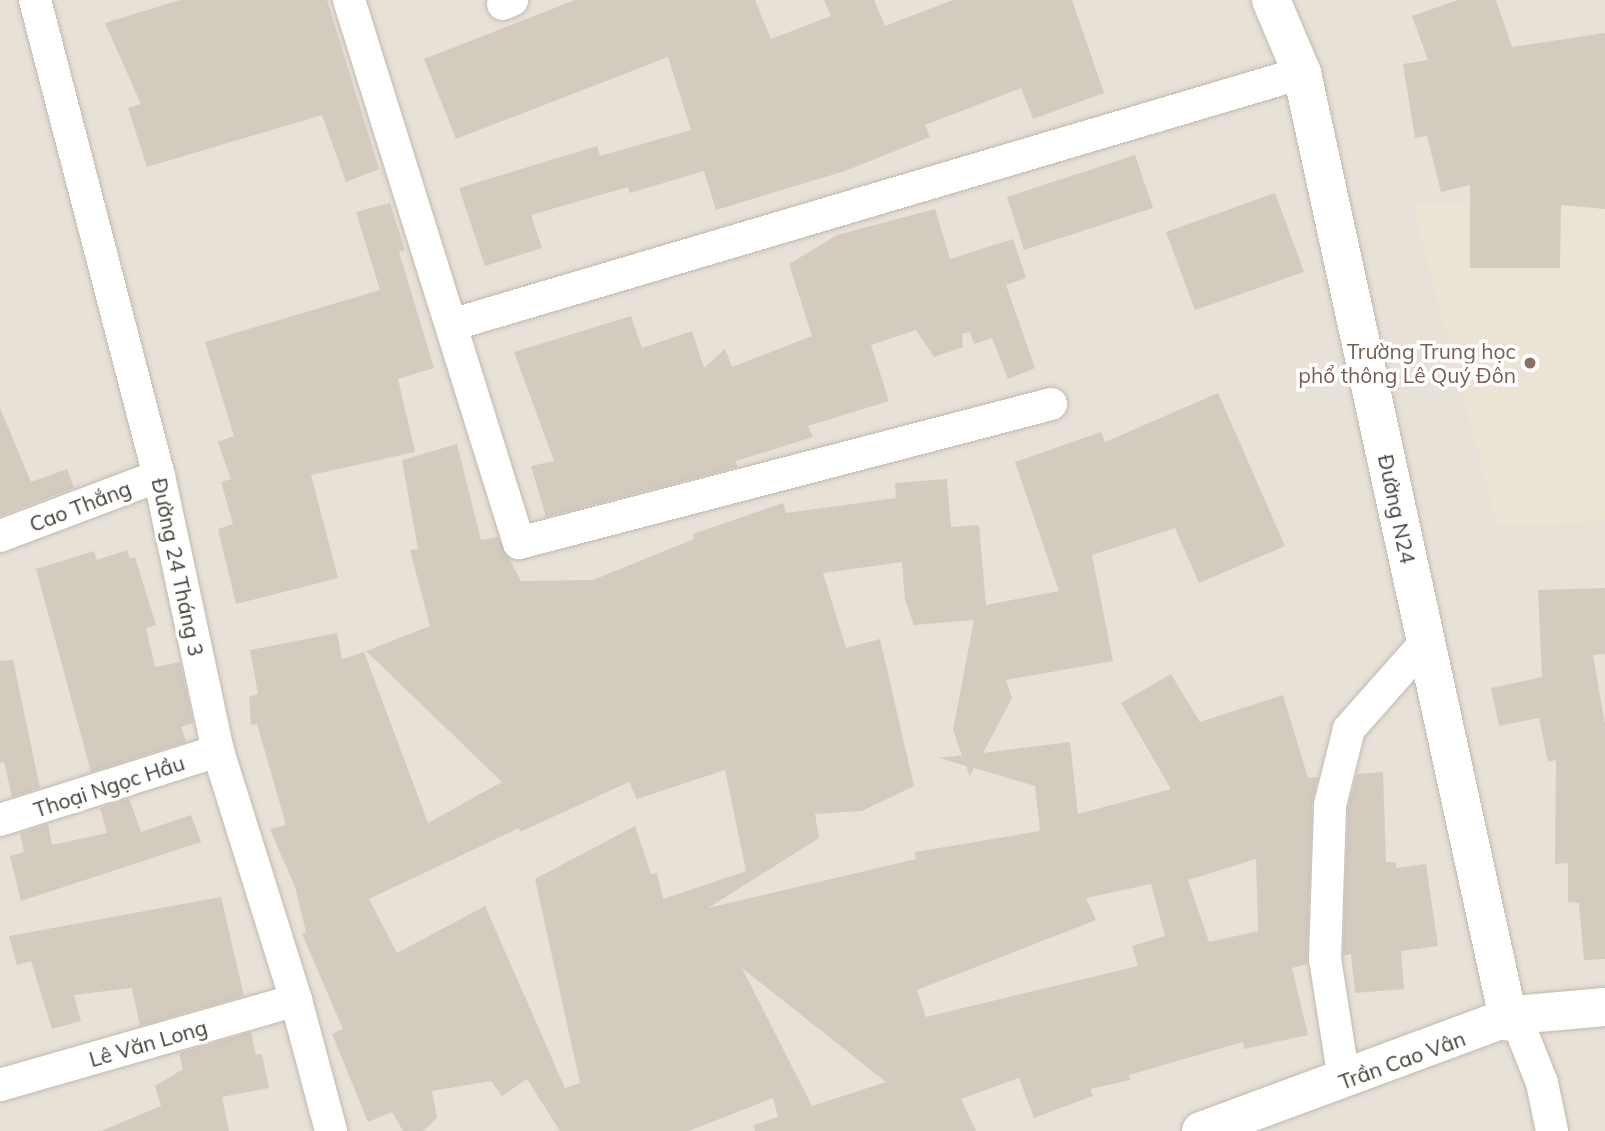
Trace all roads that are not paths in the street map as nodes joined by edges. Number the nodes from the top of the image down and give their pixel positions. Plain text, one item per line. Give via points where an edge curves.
1 (35, 0) edge
2 (349, 0) edge
3 (1271, 0) edge
4 (1302, 73) junction
5 (451, 325) junction
6 (1051, 404) dead end
7 (159, 476) junction
8 (0, 536) edge
9 (1426, 642) junction
10 (218, 751) junction
11 (0, 820) edge
12 (296, 1000) junction
13 (1605, 1007) edge
14 (1512, 1019) junction
15 (1344, 1080) junction
16 (0, 1085) edge
17 (331, 1131) edge
18 (1201, 1131) edge
19 (1552, 1131) edge

1 - 7 street, Đường 24 Tháng 3
2 - 5 street
3 - 4 street, Đường N24
4 - 5 street
4 - 9 street, Đường N24
5 - 6 street via 519,543
7 - 8 street, Cao Thắng
7 - 10 street, Đường 24 Tháng 3
9 - 14 street, Đường N24
9 - 15 street via 1349,729 1330,805 1325,959
10 - 11 street, Thoại Ngọc Hầu
10 - 12 street, Đường 24 Tháng 3
12 - 16 street, Lê Văn Long
12 - 17 street, Đường 24 Tháng 3
13 - 14 street, Trần Cao Vân
14 - 15 street, Trần Cao Vân
14 - 19 street via 1542,1083
15 - 18 street, Trần Cao Vân

